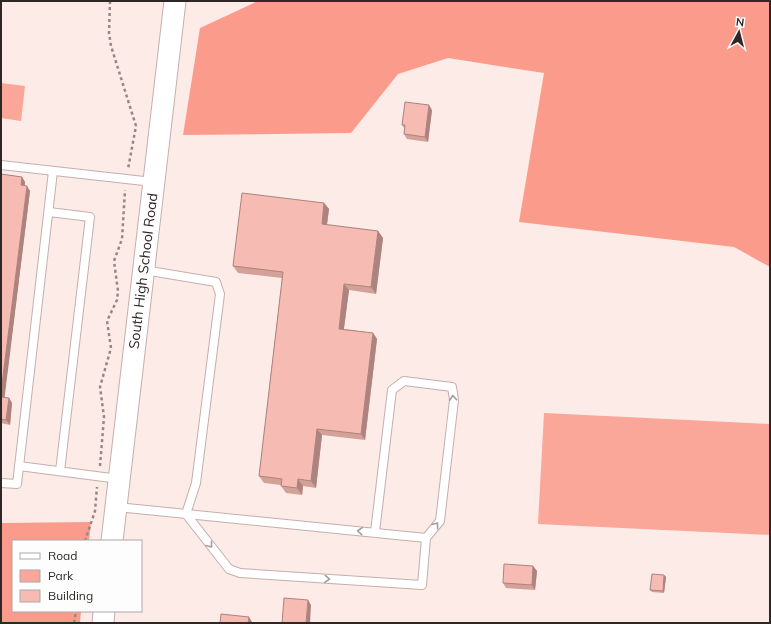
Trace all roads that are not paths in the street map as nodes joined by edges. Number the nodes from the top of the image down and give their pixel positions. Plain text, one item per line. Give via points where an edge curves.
1 (175, 1) edge
2 (1, 165) edge
3 (53, 171) junction
4 (153, 182) junction
5 (49, 212) junction
6 (143, 270) junction
7 (19, 466) junction
8 (60, 471) junction
9 (119, 479) junction
10 (1, 482) edge
11 (116, 507) junction
12 (186, 514) junction
13 (375, 532) junction
14 (426, 538) junction
15 (112, 540) edge
16 (104, 612) edge
17 (103, 623) edge

1 - 4 main road, South High School Road
2 - 3 lane
3 - 4 lane
3 - 5 lane
4 - 6 main road, South High School Road
5 - 7 lane
5 - 8 lane via 90,217
6 - 9 main road, South High School Road
6 - 12 lane via 216,282 220,294 196,483
7 - 8 lane
7 - 10 lane via 17,484
8 - 9 lane
9 - 11 main road, South High School Road
11 - 12 lane
11 - 15 main road, South High School Road
13 -> 12 lane
12 -> 14 lane via 229,569 240,573 422,585
13 - 14 lane
14 -> 13 lane via 440,521 454,400 452,387 404,380 392,390
16 - 17 main road

